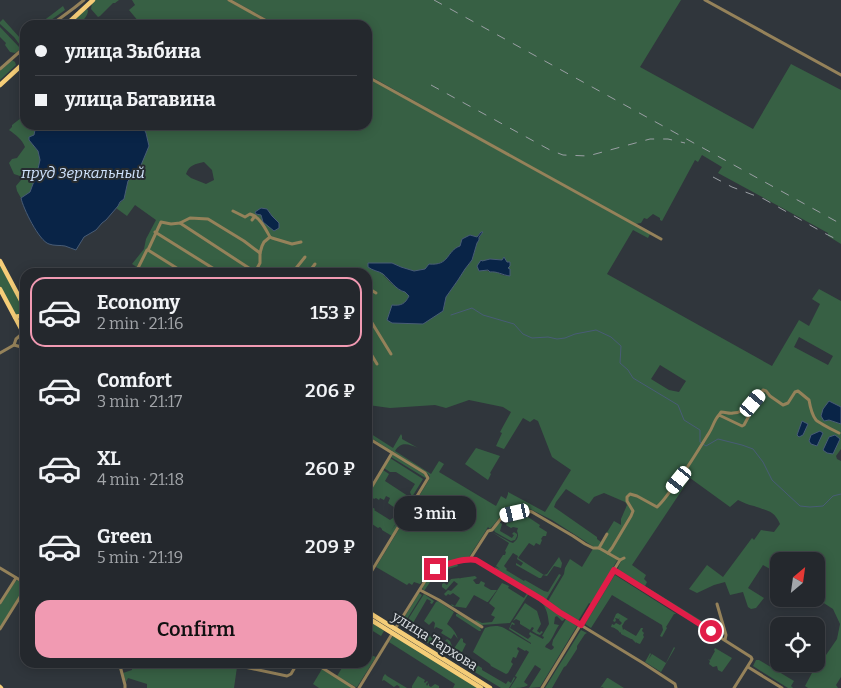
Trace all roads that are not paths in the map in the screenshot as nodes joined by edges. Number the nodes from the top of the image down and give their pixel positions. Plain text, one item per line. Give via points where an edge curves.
1 (84, 0) edge
2 (92, 0) edge
3 (229, 0) edge
4 (705, 0) edge
5 (58, 20) edge
6 (70, 20) edge
7 (265, 20) edge
8 (20, 51) edge
9 (20, 65) edge
10 (0, 69) edge
11 (841, 75) edge
12 (372, 79) edge
13 (0, 83) edge
14 (233, 211) dead end
15 (255, 216) junction
16 (252, 220) dead end
17 (180, 223) junction
18 (155, 232) junction
19 (270, 237) junction
20 (661, 239) dead end
21 (301, 242) dead end
22 (148, 250) junction
23 (260, 253) junction
24 (305, 257) dead end
25 (0, 261) edge
26 (315, 264) dead end
27 (138, 268) edge
28 (177, 268) edge
29 (213, 268) edge
30 (249, 268) edge
31 (257, 268) edge
32 (297, 268) edge
33 (312, 268) edge
34 (0, 289) edge
35 (372, 290) edge
36 (376, 292) dead end
37 (20, 299) edge
38 (20, 316) edge
39 (15, 317) junction
40 (372, 323) edge
41 (20, 326) edge
42 (20, 336) edge
43 (14, 345) junction
44 (20, 347) edge
45 (0, 353) edge
46 (391, 354) dead end
47 (372, 356) edge
48 (377, 364) dead end
49 (760, 395) junction
50 (718, 415) junction
51 (839, 433) dead end
52 (372, 440) edge
53 (392, 453) junction
54 (372, 486) edge
55 (607, 534) dead end
56 (599, 548) junction
57 (608, 553) junction
58 (624, 558) dead end
59 (470, 559) junction
60 (620, 560) junction
61 (0, 568) edge
62 (372, 570) edge
63 (614, 570) junction
64 (16, 578) junction
65 (20, 580) edge
66 (420, 590) junction
67 (20, 597) edge
68 (0, 603) edge
69 (717, 604) dead end
70 (372, 615) edge
71 (372, 620) edge
72 (581, 625) junction
73 (482, 627) dead end
74 (0, 629) edge
75 (393, 632) junction
76 (402, 636) junction
77 (725, 640) junction
78 (372, 667) edge
79 (748, 667) junction
80 (121, 668) edge
81 (249, 668) edge
82 (294, 668) edge
83 (322, 668) edge
84 (371, 668) edge
85 (125, 688) edge
86 (354, 688) edge
87 (359, 688) edge
88 (481, 688) edge
89 (490, 688) edge
90 (542, 688) edge
91 (676, 688) edge
92 (734, 688) edge
93 (782, 688) edge

1 - 5 street
2 - 6 main road
3 - 7 street
4 - 11 street
8 - 10 street
9 - 13 main road
12 - 20 street
14 - 15 street via 245,218 250,214
15 - 16 street
15 - 19 street
17 - 18 street via 161,222
17 - 23 street via 190,218 211,220
17 - 30 street
18 - 22 street
18 - 29 street
19 - 21 street via 292,244
19 - 23 street
22 - 27 street
22 - 28 street
23 - 31 street
24 - 32 street
25 - 37 main road
26 - 33 street
34 - 39 main road
35 - 36 street
38 - 39 main road
39 - 41 main road
40 - 46 street
42 - 43 street
43 - 44 street
43 - 45 street
47 - 48 street
49 - 50 street via 742,411
49 - 50 street via 742,426
49 - 51 street via 766,390 783,404 788,403 798,391 809,400 816,420
50 - 57 street via 697,454 657,507 637,496 630,494 627,497 633,511
52 - 53 street
53 - 54 street
53 - 62 street via 427,475 428,479
55 - 56 street
56 - 57 street
56 - 59 street via 585,544 529,510 503,516 488,531
57 - 60 street
58 - 60 street
59 - 66 street via 435,569
59 - 72 street via 480,562
60 - 63 street
61 - 64 street
63 - 72 street
63 - 77 street
64 - 65 street
64 - 68 street
66 - 73 street
66 - 75 street
67 - 74 street
69 - 77 street
70 - 75 main road, улица Тархова
71 - 75 main road, улица Тархова
72 - 90 street
72 - 91 street via 671,681
75 - 76 main road, улица Тархова
75 - 78 street
76 - 88 main road, улица Тархова
76 - 89 main road, улица Тархова
77 - 79 street via 749,655 752,659
79 - 92 street
79 - 93 street
80 - 85 street
81 - 82 street via 287,676
83 - 86 street
84 - 87 street

